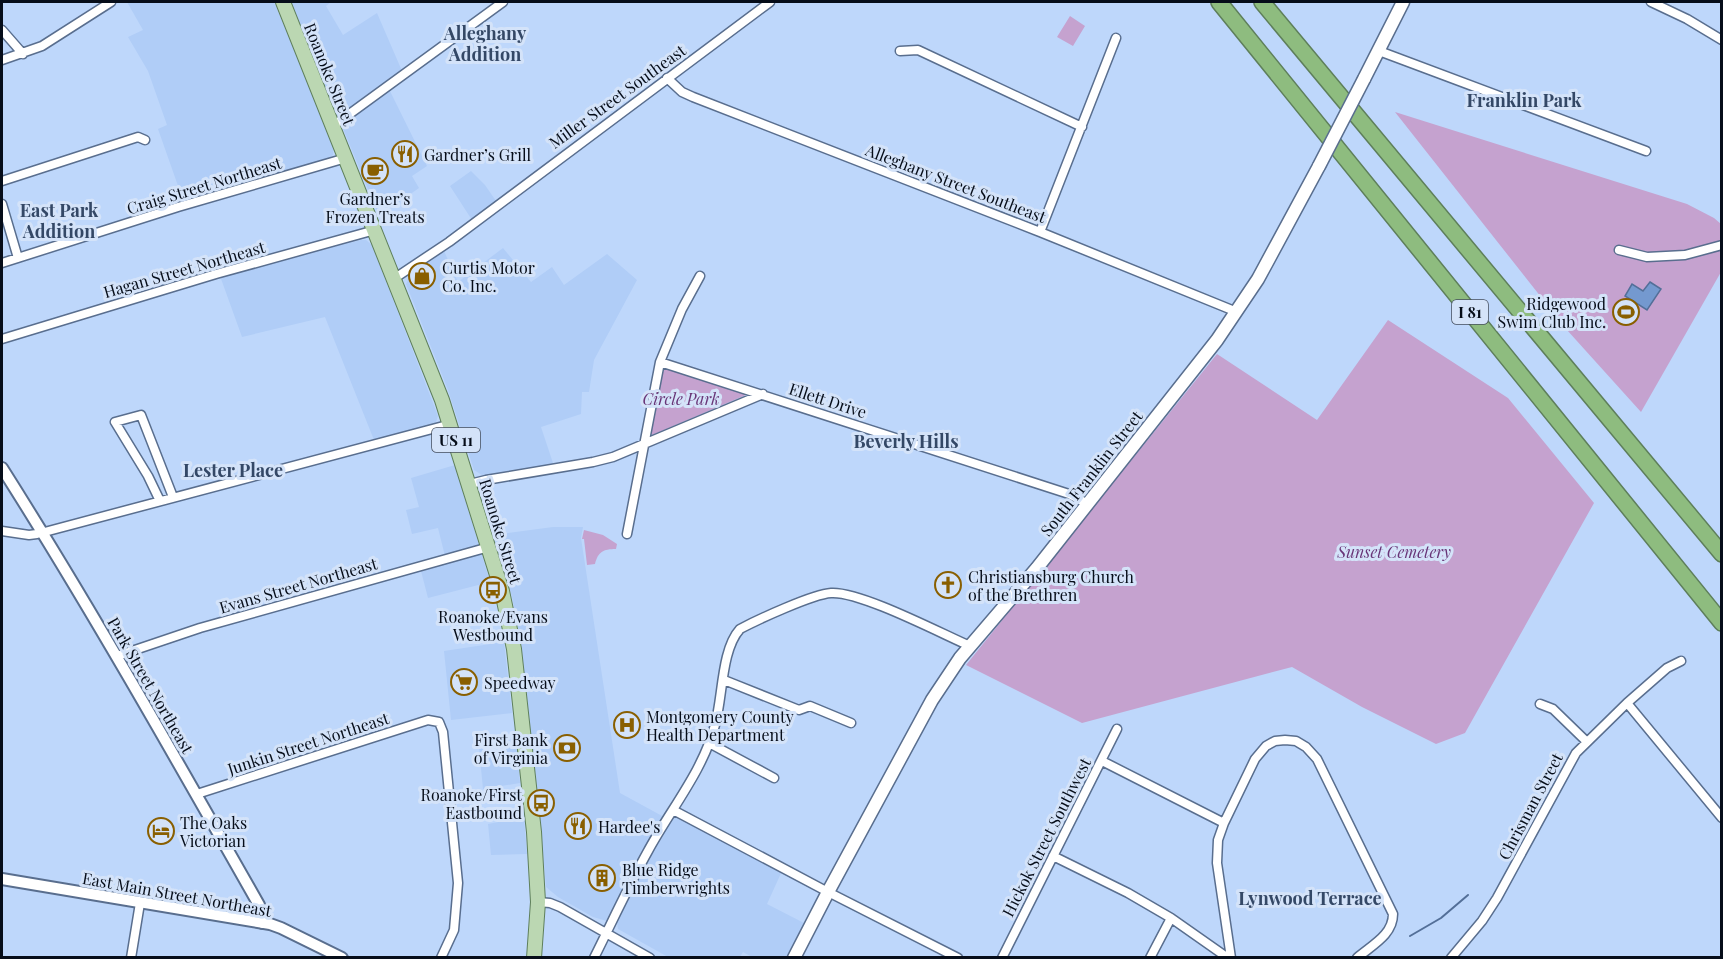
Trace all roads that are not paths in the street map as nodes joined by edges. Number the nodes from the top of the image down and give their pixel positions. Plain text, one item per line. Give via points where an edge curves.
1 (111, 2) edge
2 (283, 2) edge
3 (503, 2) edge
4 (1219, 2) edge
5 (1262, 2) edge
6 (1403, 2) edge
7 (1651, 2) edge
8 (765, 3) edge
9 (2, 30) edge
10 (1116, 38) dead end
11 (1722, 40) edge
12 (900, 51) dead end
13 (1379, 51) junction
14 (23, 54) junction
15 (2, 60) edge
16 (667, 78) junction
17 (333, 126) junction
18 (1082, 127) junction
19 (145, 140) dead end
20 (1646, 151) dead end
21 (346, 158) junction
22 (2, 181) edge
23 (2, 204) edge
24 (375, 230) junction
25 (1040, 232) junction
26 (1722, 244) edge
27 (1618, 250) dead end
28 (18, 258) junction
29 (2, 263) edge
30 (700, 276) dead end
31 (395, 278) junction
32 (1237, 312) junction
33 (2, 339) edge
34 (660, 362) junction
35 (764, 394) junction
36 (451, 424) junction
37 (643, 444) junction
38 (2, 468) edge
39 (470, 484) junction
40 (173, 497) junction
41 (160, 501) junction
42 (1088, 504) junction
43 (2, 531) edge
44 (42, 532) junction
45 (627, 534) dead end
46 (489, 547) junction
47 (1722, 554) edge
48 (1722, 623) edge
49 (970, 646) junction
50 (117, 656) junction
51 (1681, 661) dead end
52 (724, 680) junction
53 (1627, 703) junction
54 (1540, 704) dead end
55 (851, 723) dead end
56 (1117, 729) dead end
57 (1586, 741) junction
58 (709, 743) junction
59 (1101, 762) junction
60 (774, 778) dead end
61 (197, 794) junction
62 (672, 810) junction
63 (1722, 818) edge
64 (1224, 823) junction
65 (1053, 856) junction
66 (2, 879) edge
67 (828, 892) junction
68 (140, 903) junction
69 (537, 903) junction
70 (1171, 918) junction
71 (262, 922) junction
72 (607, 934) junction
73 (327, 954) edge
74 (131, 957) edge
75 (342, 957) edge
76 (441, 957) edge
77 (534, 957) edge
78 (594, 957) edge
79 (650, 957) edge
80 (794, 957) edge
81 (958, 957) edge
82 (1002, 957) edge
83 (1150, 957) edge
84 (1229, 957) edge
85 (1357, 957) edge
86 (1451, 957) edge

1 - 14 street
2 - 17 main road, Roanoke Street / US 11
3 - 17 street
4 - 48 highway, I 81
5 - 47 highway, I 81
6 - 13 main road, South Franklin Street
7 - 11 street
8 - 16 street, Miller Street Southeast
9 - 14 street
10 - 18 street
12 - 18 street via 918,50
13 - 20 street
13 - 32 main road, South Franklin Street, bridge
14 - 15 street
16 - 25 street, Alleghany Street Southeast via 693,97
16 - 31 street, Miller Street Southeast
17 - 21 main road, Roanoke Street / US 11
18 - 25 street
19 - 22 street via 138,137
21 - 24 main road, Roanoke Street / US 11
21 - 28 street, Craig Street Northeast
23 - 28 street
24 - 31 main road, Roanoke Street / US 11
24 - 33 street, Hagan Street Northeast
25 - 32 street, Alleghany Street Southeast
26 - 27 street via 1685,255 1647,257
28 - 29 street, Craig Street Northeast
30 - 34 street
31 - 36 main road, Roanoke Street / US 11
32 - 42 main road, South Franklin Street
34 - 35 street, Ellett Drive
34 - 37 street
35 - 37 street
35 - 42 street, Ellett Drive via 1069,494
36 - 39 main road, Roanoke Street / US 11
36 - 40 street
37 - 39 street via 593,462
37 - 45 street
38 - 44 street, Park Street Northeast
39 - 46 main road, Roanoke Street / US 11
40 - 41 street
40 - 41 street via 141,415 115,423
41 - 44 street
42 - 49 main road, South Franklin Street
43 - 44 street via 29,535
44 - 50 street, Park Street Northeast
46 - 50 street, Evans Street Northeast via 200,628
46 - 69 main road, Roanoke Street / US 11 via 514,649 534,832
49 - 52 street via 856,597 826,593 740,629 732,638
49 - 67 main road, South Franklin Street via 932,700
50 - 61 street, Park Street Northeast
51 - 53 street, Chrisman Street via 1667,668
52 - 55 street via 799,710 810,706
52 - 58 street
53 - 57 street, Chrisman Street
53 - 63 street
54 - 57 street via 1553,709
56 - 59 street, Hickok Street Southwest
57 - 86 street, Chrisman Street via 1497,898
58 - 60 street
58 - 62 street
59 - 64 street
59 - 65 street, Hickok Street Southwest
61 - 71 street, Park Street Northeast via 259,905
61 - 76 street, Junkin Street Northeast via 428,720 439,722 458,883 454,930
62 - 67 street
62 - 72 street
64 - 84 street via 1217,862
64 - 85 street via 1261,751 1275,741 1285,740 1306,747 1317,759 1393,914 1390,931
65 - 70 street
65 - 82 street, Hickok Street Southwest
66 - 68 street, East Main Street Northeast
67 - 80 main road, South Franklin Street
67 - 81 street
68 - 71 street, East Main Street Northeast
68 - 74 street
69 - 72 street via 550,903
69 - 77 main road, Roanoke Street / US 11
70 - 83 street
70 - 84 street
71 - 73 street, East Main Street Northeast via 281,927
72 - 78 street
72 - 79 street
73 - 75 street, East Main Street Northeast

